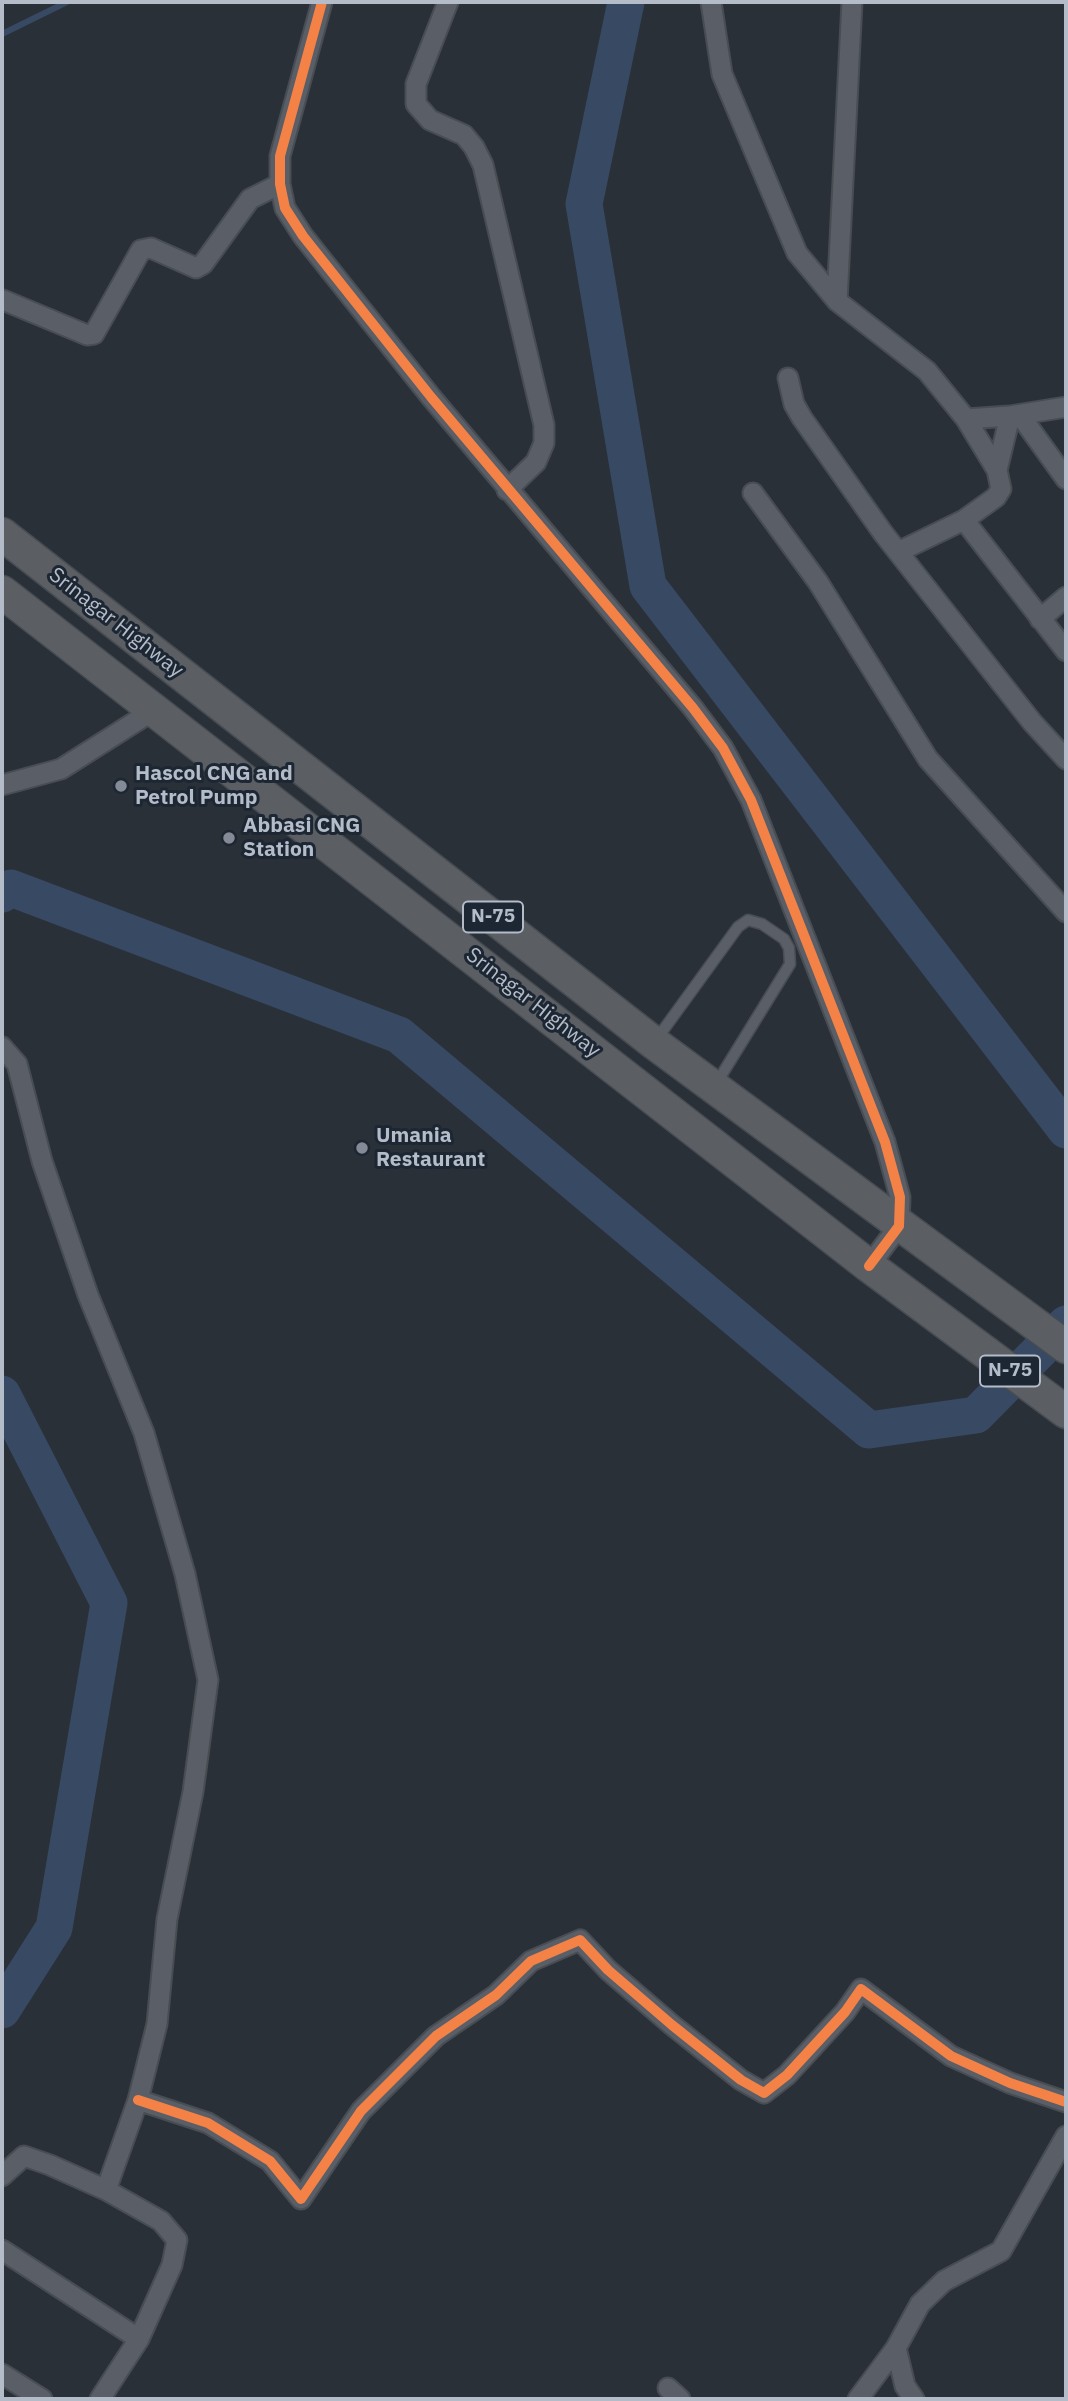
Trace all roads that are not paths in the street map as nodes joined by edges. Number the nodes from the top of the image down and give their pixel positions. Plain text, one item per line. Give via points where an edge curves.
1 (322, 2) edge
2 (448, 2) edge
3 (710, 2) edge
4 (852, 2) edge
5 (280, 184) junction
6 (3, 300) edge
7 (837, 301) junction
8 (788, 378) dead end
9 (1066, 407) edge
10 (1015, 416) junction
11 (966, 419) junction
12 (997, 470) junction
13 (1066, 479) edge
14 (508, 490) junction
15 (753, 493) dead end
16 (964, 520) junction
17 (2, 534) edge
18 (898, 552) junction
19 (2, 592) edge
20 (1066, 597) edge
21 (1040, 619) junction
22 (1066, 651) edge
23 (154, 710) junction
24 (1066, 759) edge
25 (2, 785) edge
26 (1066, 912) edge
27 (654, 1043) junction
28 (2, 1048) edge
29 (714, 1088) junction
30 (899, 1226) junction
31 (869, 1266) junction
32 (1066, 1348) edge
33 (1066, 1412) edge
34 (138, 2100) junction
35 (1066, 2102) edge
36 (1066, 2136) edge
37 (2, 2176) edge
38 (106, 2190) junction
39 (2, 2250) edge
40 (139, 2339) junction
41 (896, 2348) junction
42 (2, 2374) edge
43 (42, 2399) edge
44 (100, 2399) edge
45 (858, 2399) edge
46 (914, 2399) edge

1 - 5 street via 280,156
2 - 14 street via 416,84 416,104 430,120 464,135 483,165 544,425 537,462
3 - 7 street via 722,74 797,253
4 - 7 street
5 - 6 street via 250,199 196,268 151,248 141,250 94,334
5 - 14 street via 285,208 303,236
7 - 11 street via 927,371
8 - 18 street via 802,418
9 - 10 street
10 - 11 street
10 - 12 street
10 - 13 street
11 - 12 street
12 - 16 street via 1001,489 996,497
14 - 30 street via 693,708 723,748 751,800 885,1142 900,1198
15 - 26 street via 818,582 928,759
16 - 18 street
16 - 21 street
17 - 27 highway, Srinagar Highway / N-75
18 - 24 street
19 - 23 highway, Srinagar Highway / N-75
20 - 21 street
21 - 22 street
23 - 25 street via 61,769
23 - 31 highway, Srinagar Highway / N-75
27 - 29 highway, Srinagar Highway / N-75
27 - 29 lane via 738,928 748,920 783,939 790,964
28 - 34 street via 17,1064 42,1161 88,1296 144,1433 185,1574 208,1680 193,1792 167,1919 157,2024
29 - 30 highway, Srinagar Highway / N-75
30 - 31 street
30 - 32 highway, Srinagar Highway / N-75
31 - 33 highway, Srinagar Highway / N-75
34 - 35 street via 208,2123 260,2154 301,2199 361,2111 436,2036 496,1995 531,1961 580,1940 672,2025 764,2093 804,2057 861,1989 951,2056
34 - 38 street
36 - 41 street via 1001,2251 944,2281 919,2304
37 - 38 street via 24,2156
38 - 40 street via 161,2221 177,2240 172,2265
39 - 40 street
40 - 44 street
41 - 45 street
41 - 46 street via 905,2386
42 - 43 street

